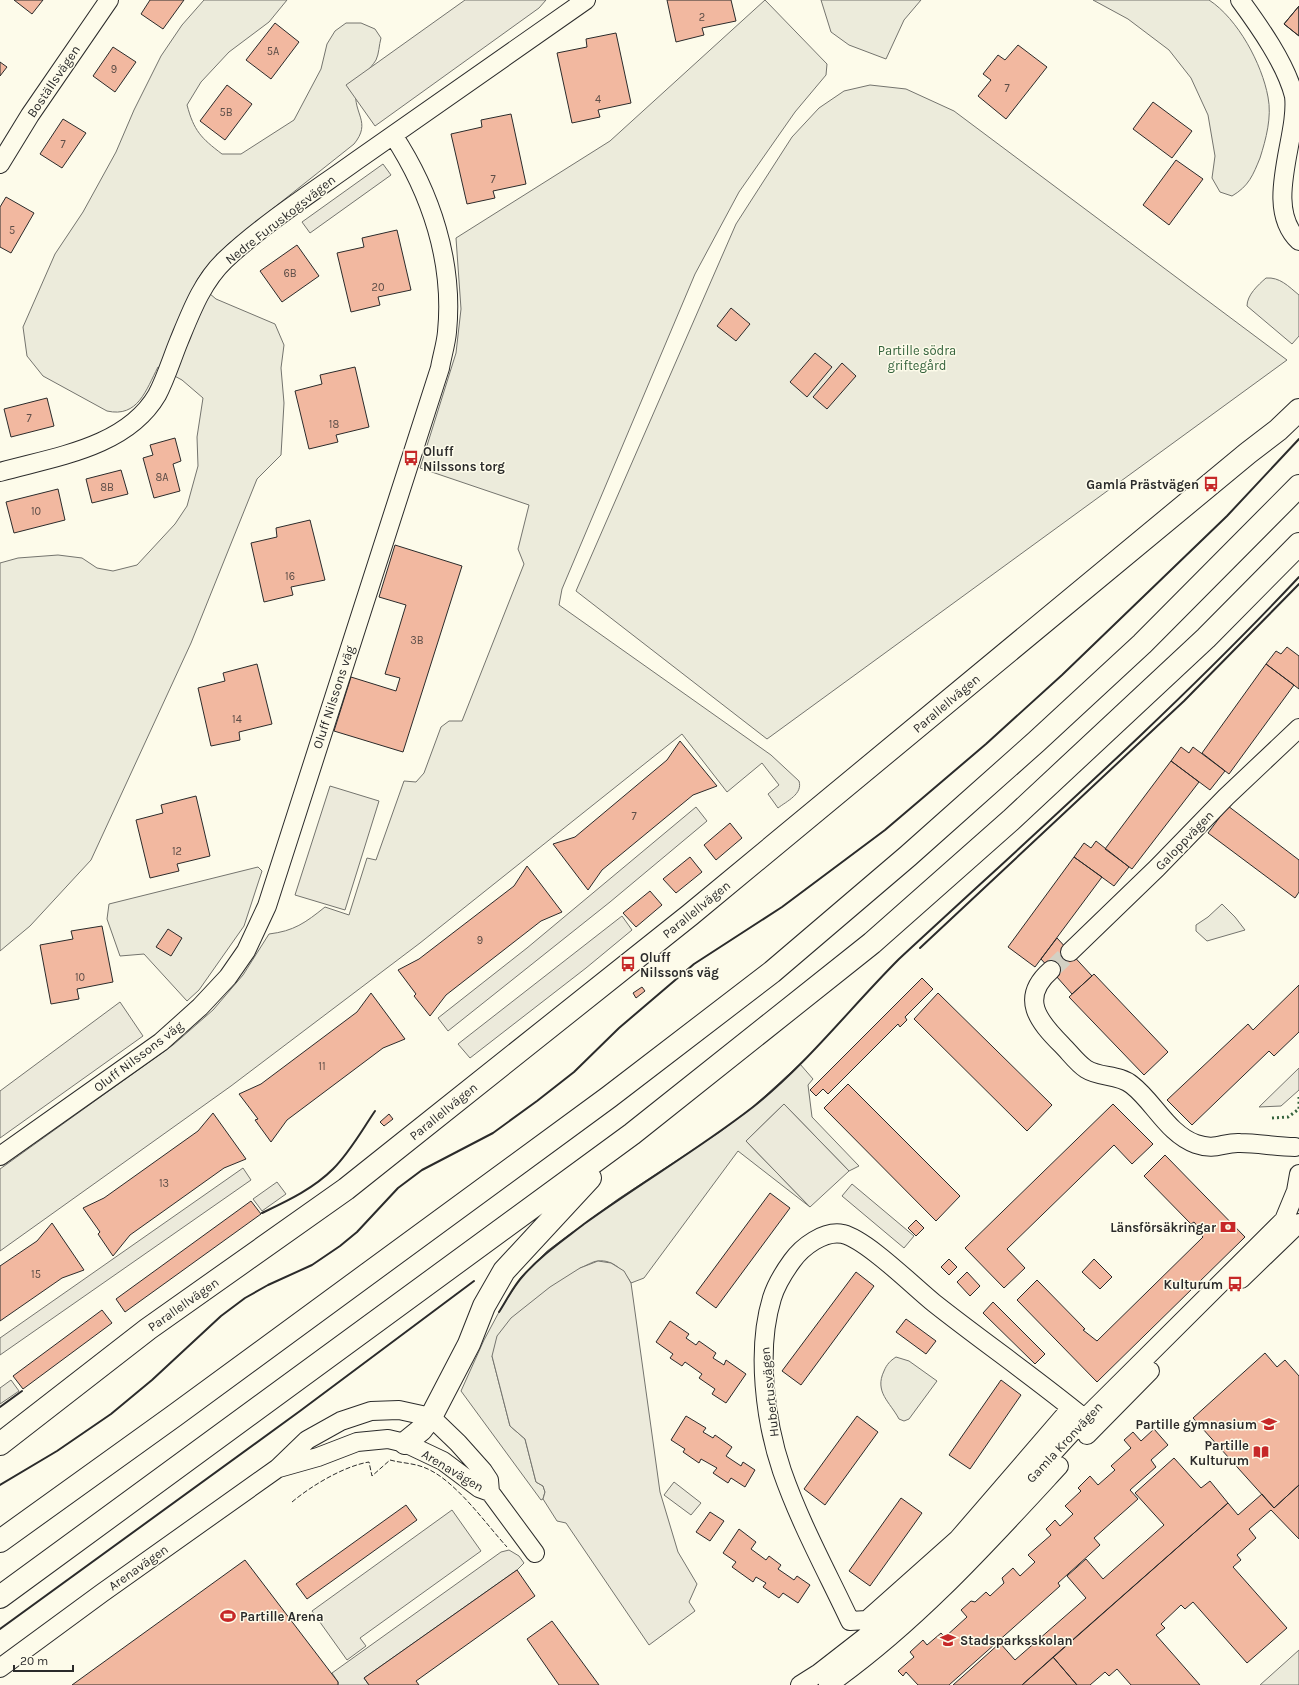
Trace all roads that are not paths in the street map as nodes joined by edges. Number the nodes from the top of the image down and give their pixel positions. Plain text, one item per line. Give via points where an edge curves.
1 (109, 0) edge
2 (586, 0) edge
3 (1240, 0) edge
4 (393, 135) junction
5 (0, 164) edge
6 (1299, 240) edge
7 (1299, 410) edge
8 (0, 472) edge
9 (1299, 486) edge
10 (1299, 544) edge
11 (1299, 728) edge
12 (1070, 952) tunnel mouth
13 (1051, 970) tunnel mouth
14 (632, 1134) junction
15 (1297, 1141) edge
16 (0, 1156) edge
17 (1299, 1174) edge
18 (1299, 1223) edge
19 (1071, 1408) junction
20 (431, 1418) junction
21 (1090, 1423) junction
22 (405, 1443) junction
23 (0, 1444) edge
24 (278, 1468) junction
25 (490, 1492) junction
26 (0, 1541) edge
27 (535, 1553) dead end
28 (0, 1597) edge
29 (0, 1668) edge
30 (800, 1685) edge
31 (828, 1685) edge

1 - 5 street, Boställsvägen via 30,115
2 - 4 street, Nedre Furuskogsvägen
3 - 6 street via 1285,72 1294,96 1292,137 1283,206 1288,226
4 - 8 street, Nedre Furuskogsvägen via 304,199 225,261 212,275 197,298 157,395 132,422 90,447
4 - 16 street, Oluff Nilssons väg via 420,180 439,236 448,305 447,333 440,368 267,906 246,951 228,977 200,1007 167,1037
7 - 23 main road, Parallellvägen via 690,915 346,1189 148,1329
9 - 26 main road via 1142,644 1036,742 772,972 609,1097
10 - 14 main road via 1206,638 1011,820 872,943
11 - 12 street, Galoppvägen
13 - 15 street via 1041,979 1033,1002 1036,1012 1054,1037 1086,1069 1124,1080 1132,1085 1188,1141 1211,1148 1239,1142 1276,1147
14 - 20 main road via 504,1271 484,1306 469,1344
14 - 28 main road
15 - 17 street via 1294,1160
17 - 21 street, Gamla Kronvägen via 1296,1191 1284,1220
18 - 21 street, Gamla Kronvägen
19 - 19 street, Hubertusvägen via 934,1303 862,1243 843,1234 830,1234 805,1247 784,1273 772,1298 764,1339 765,1378 774,1442 782,1471 799,1513 850,1621 867,1620 958,1539
19 - 21 street, Hubertusvägen
20 - 22 main road
20 - 24 street, Arenavägen via 400,1410 371,1411 348,1419 307,1440
20 - 25 street, Arenavägen via 483,1471 489,1480
21 - 30 street, Gamla Kronvägen via 924,1588 857,1644
21 - 31 street, Gamla Kronvägen via 963,1569 872,1651
22 - 24 street, Arenavägen via 388,1439 357,1442 318,1457
22 - 25 street, Arenavägen via 442,1461 479,1488
24 - 29 street, Arenavägen
25 - 27 street, Arenavägen

